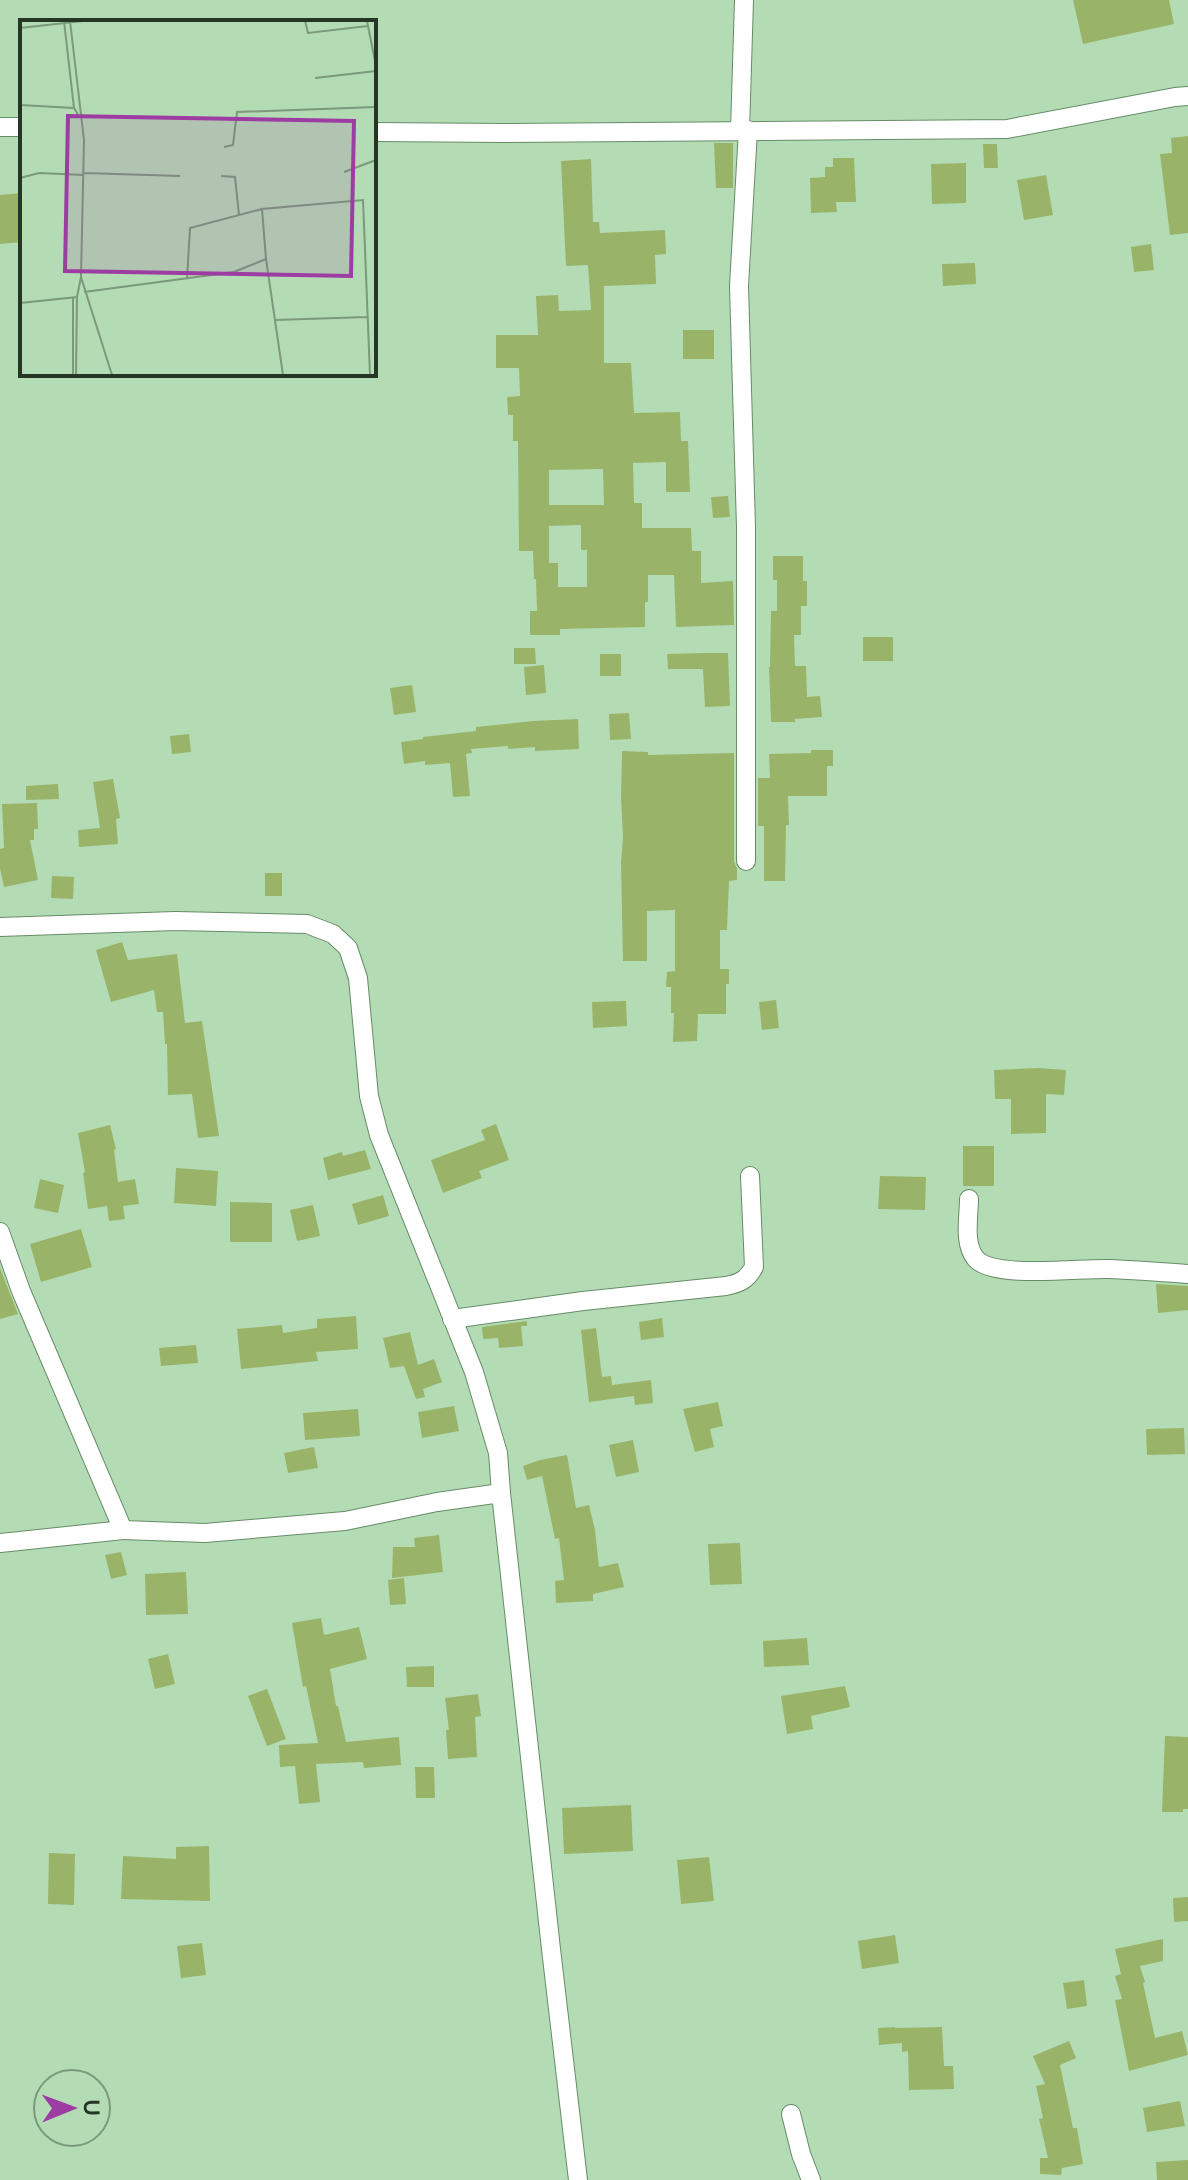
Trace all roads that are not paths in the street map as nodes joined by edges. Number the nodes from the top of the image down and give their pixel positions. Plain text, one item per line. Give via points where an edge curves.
1 (744, 0) edge
2 (1184, 93) edge
3 (744, 130) junction
4 (376, 132) edge
5 (746, 861) dead end
6 (0, 927) edge
7 (750, 1176) dead end
8 (969, 1199) dead end
9 (0, 1232) edge
10 (1188, 1274) edge
11 (452, 1319) junction
12 (501, 1493) junction
13 (123, 1530) junction
14 (0, 1543) edge
15 (791, 2114) dead end
16 (578, 2180) edge
17 (811, 2180) edge

1 - 3 street
2 - 3 street via 1007,129
3 - 4 street
3 - 5 street via 739,286
6 - 11 street via 189,921 307,924 333,934 348,948 358,978 369,1096 379,1135
7 - 11 street via 754,1267 741,1283
8 - 10 street via 969,1242 977,1260 988,1268
9 - 13 street
11 - 12 street via 487,1411
12 - 13 street via 345,1521 205,1533
12 - 16 street
13 - 14 street
15 - 17 street

